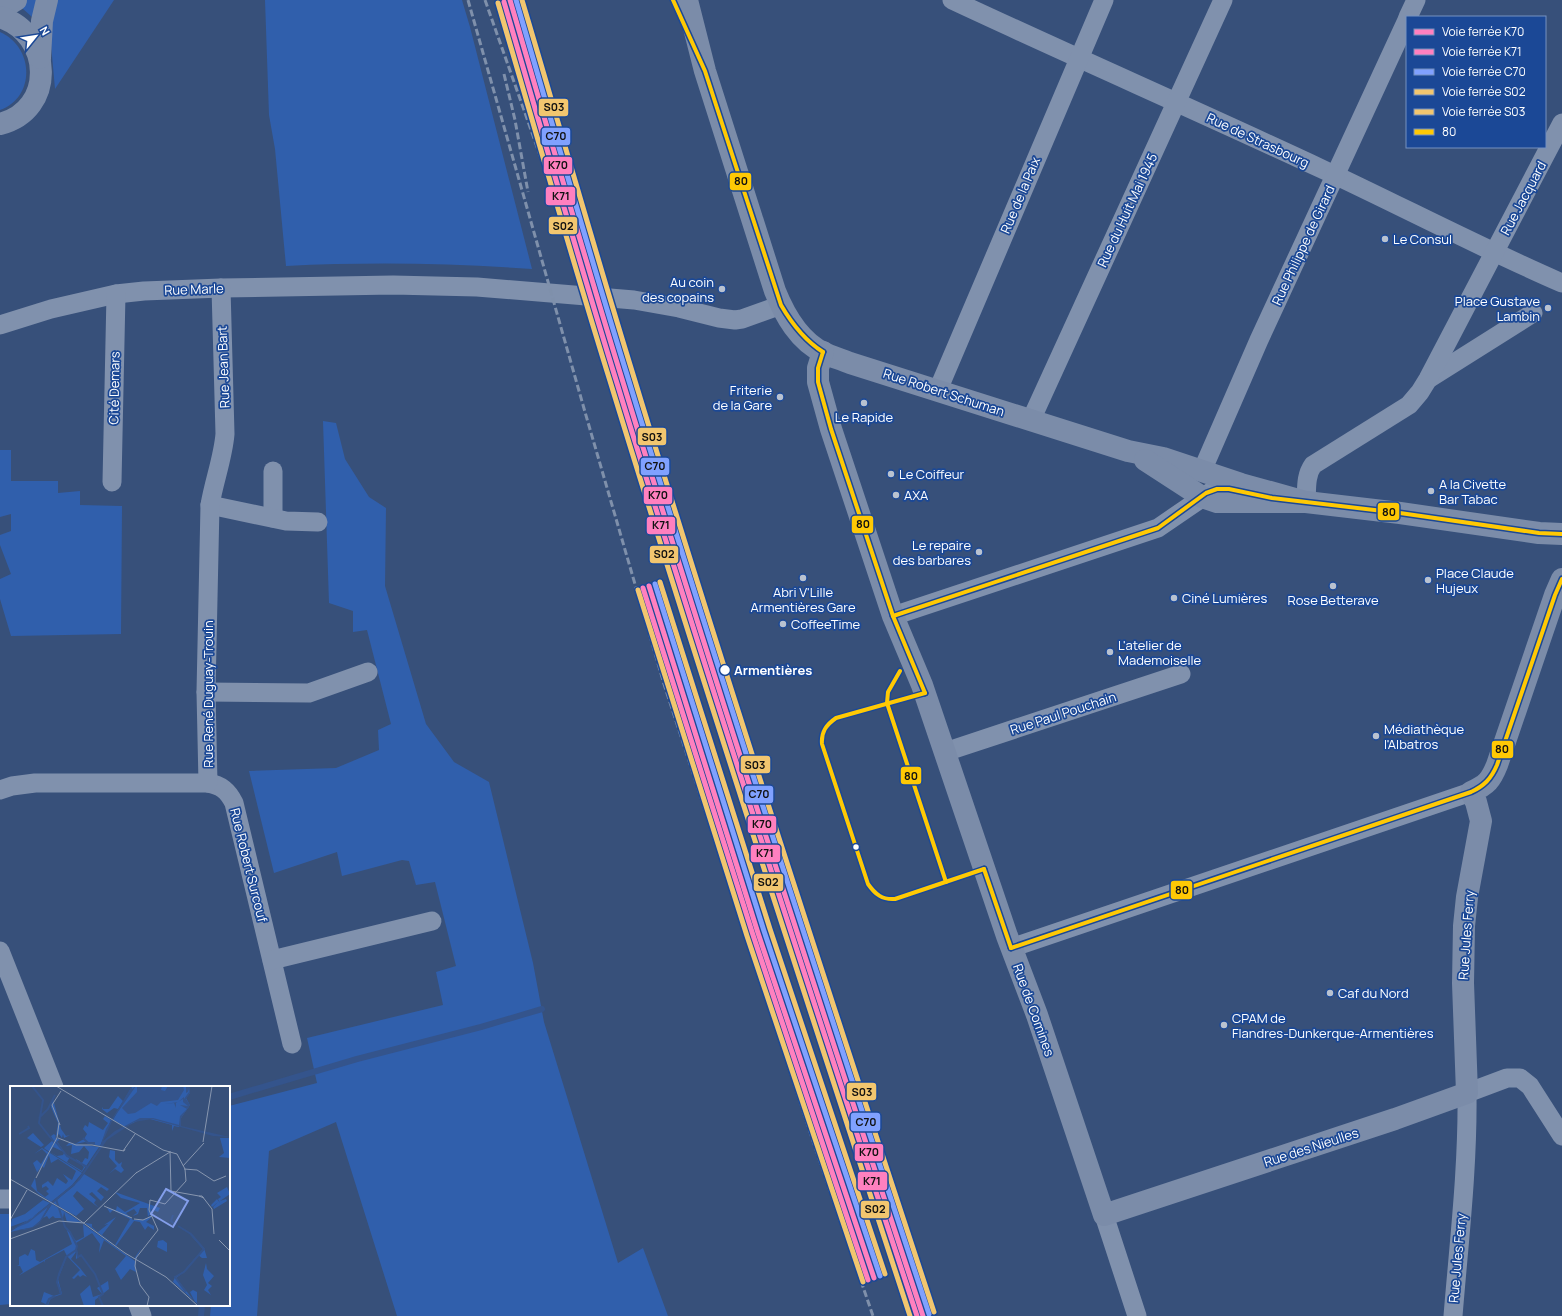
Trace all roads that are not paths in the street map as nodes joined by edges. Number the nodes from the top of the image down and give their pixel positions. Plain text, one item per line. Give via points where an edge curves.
1 (16, 0) edge
2 (47, 0) edge
3 (673, 0) edge
4 (687, 0) edge
5 (952, 0) edge
6 (1104, 0) edge
7 (1223, 0) edge
8 (1416, 0) edge
9 (0, 10) edge
10 (1408, 16) edge
11 (0, 18) edge
12 (1406, 22) edge
13 (40, 59) junction
14 (1078, 59) junction
15 (705, 71) junction
16 (1177, 102) junction
17 (1562, 123) edge
18 (0, 124) edge
19 (1336, 175) junction
20 (1494, 252) junction
21 (1562, 282) edge
22 (221, 288) junction
23 (116, 294) junction
24 (780, 305) junction
25 (1533, 314) dead end
26 (0, 325) edge
27 (823, 352) junction
28 (1428, 379) junction
29 (938, 390) junction
30 (1030, 420) junction
31 (224, 445) joint
32 (1128, 451) junction
33 (273, 470) dead end
34 (1202, 471) junction
35 (112, 482) dead end
36 (1202, 497) junction
37 (1306, 502) junction
38 (210, 505) junction
39 (273, 518) junction
40 (318, 522) dead end
41 (1562, 534) edge
42 (1562, 579) edge
43 (893, 616) junction
44 (368, 672) dead end
45 (1181, 674) dead end
46 (206, 692) junction
47 (945, 752) junction
48 (208, 783) junction
49 (0, 790) edge
50 (1471, 792) junction
51 (432, 921) dead end
52 (1011, 948) junction
53 (0, 951) edge
54 (272, 960) junction
55 (292, 1044) dead end
56 (52, 1084) edge
57 (1467, 1093) junction
58 (1562, 1136) edge
59 (1104, 1215) junction
60 (138, 1306) edge
61 (142, 1316) edge
62 (1137, 1316) edge
63 (1452, 1316) edge

1 - 9 street
2 - 13 street via 42,22
3 - 15 street
4 - 15 street
5 - 14 street, Rue de Strasbourg
6 - 14 street, Rue de la Paix
7 - 16 street, Rue du Huit Mai 1945
8 - 10 street
11 - 13 street via 24,31 34,44
12 - 19 street, Rue Philippe de Girard
13 - 18 street via 40,80 33,100 18,116
14 - 16 street, Rue de Strasbourg
14 - 29 street, Rue de la Paix
15 - 24 street, Rue Robert Schuman
16 - 19 street, Rue de Strasbourg
16 - 30 street, Rue du Huit Mai 1945
17 - 20 street, Rue Jacquard
19 - 20 street, Rue de Strasbourg
19 - 34 street, Rue Philippe de Girard via 1259,340
20 - 21 street, Rue de Strasbourg
20 - 28 street
22 - 23 street, Rue Marle
22 - 24 street, Rue Marle via 393,285 477,287 634,300 729,320 742,319
22 - 31 street, Rue Jean Bart
23 - 26 street, Rue Marle via 57,307
23 - 35 street, Cité Demars
24 - 27 street, Rue Robert Schuman via 799,334
25 - 28 street
27 - 29 street, Rue Robert Schuman
27 - 43 street, Rue de Comines via 818,373 820,390 833,437
28 - 37 street via 1408,405 1313,465 1307,477
29 - 30 street, Rue Robert Schuman
30 - 32 street, Rue Robert Schuman
31 - 38 street, Rue René Duguay-Trouin
32 - 34 street, Rue Robert Schuman via 1163,458
32 - 36 street, Rue Robert Schuman
33 - 39 street
34 - 37 street, Rue Robert Schuman
36 - 37 street, Rue Robert Schuman via 1223,503
36 - 43 street via 1158,528
37 - 41 street, Rue Robert Schuman
38 - 39 street
38 - 46 street, Rue René Duguay-Trouin
39 - 40 street
42 - 50 street via 1497,765 1490,780
43 - 47 street, Rue de Comines via 922,685
44 - 46 street via 309,693
45 - 47 street, Rue Paul Pouchain
46 - 48 street, Rue René Duguay-Trouin
47 - 52 street, Rue de Comines
48 - 49 street, Rue René Duguay-Trouin via 35,783
48 - 54 street, Rue Robert Surcouf via 221,786 234,803
50 - 52 street
50 - 57 street, Rue Jules Ferry via 1481,821 1464,926 1463,983
51 - 54 street
52 - 59 street, Rue de Comines via 1037,1015
53 - 56 street
54 - 55 street, Rue Robert Surcouf
57 - 58 street, Rue des Nieulles via 1507,1078 1516,1077 1524,1080
57 - 59 street, Rue des Nieulles
57 - 63 street, Rue Jules Ferry via 1465,1166
59 - 62 street, Rue de Comines
60 - 61 street

